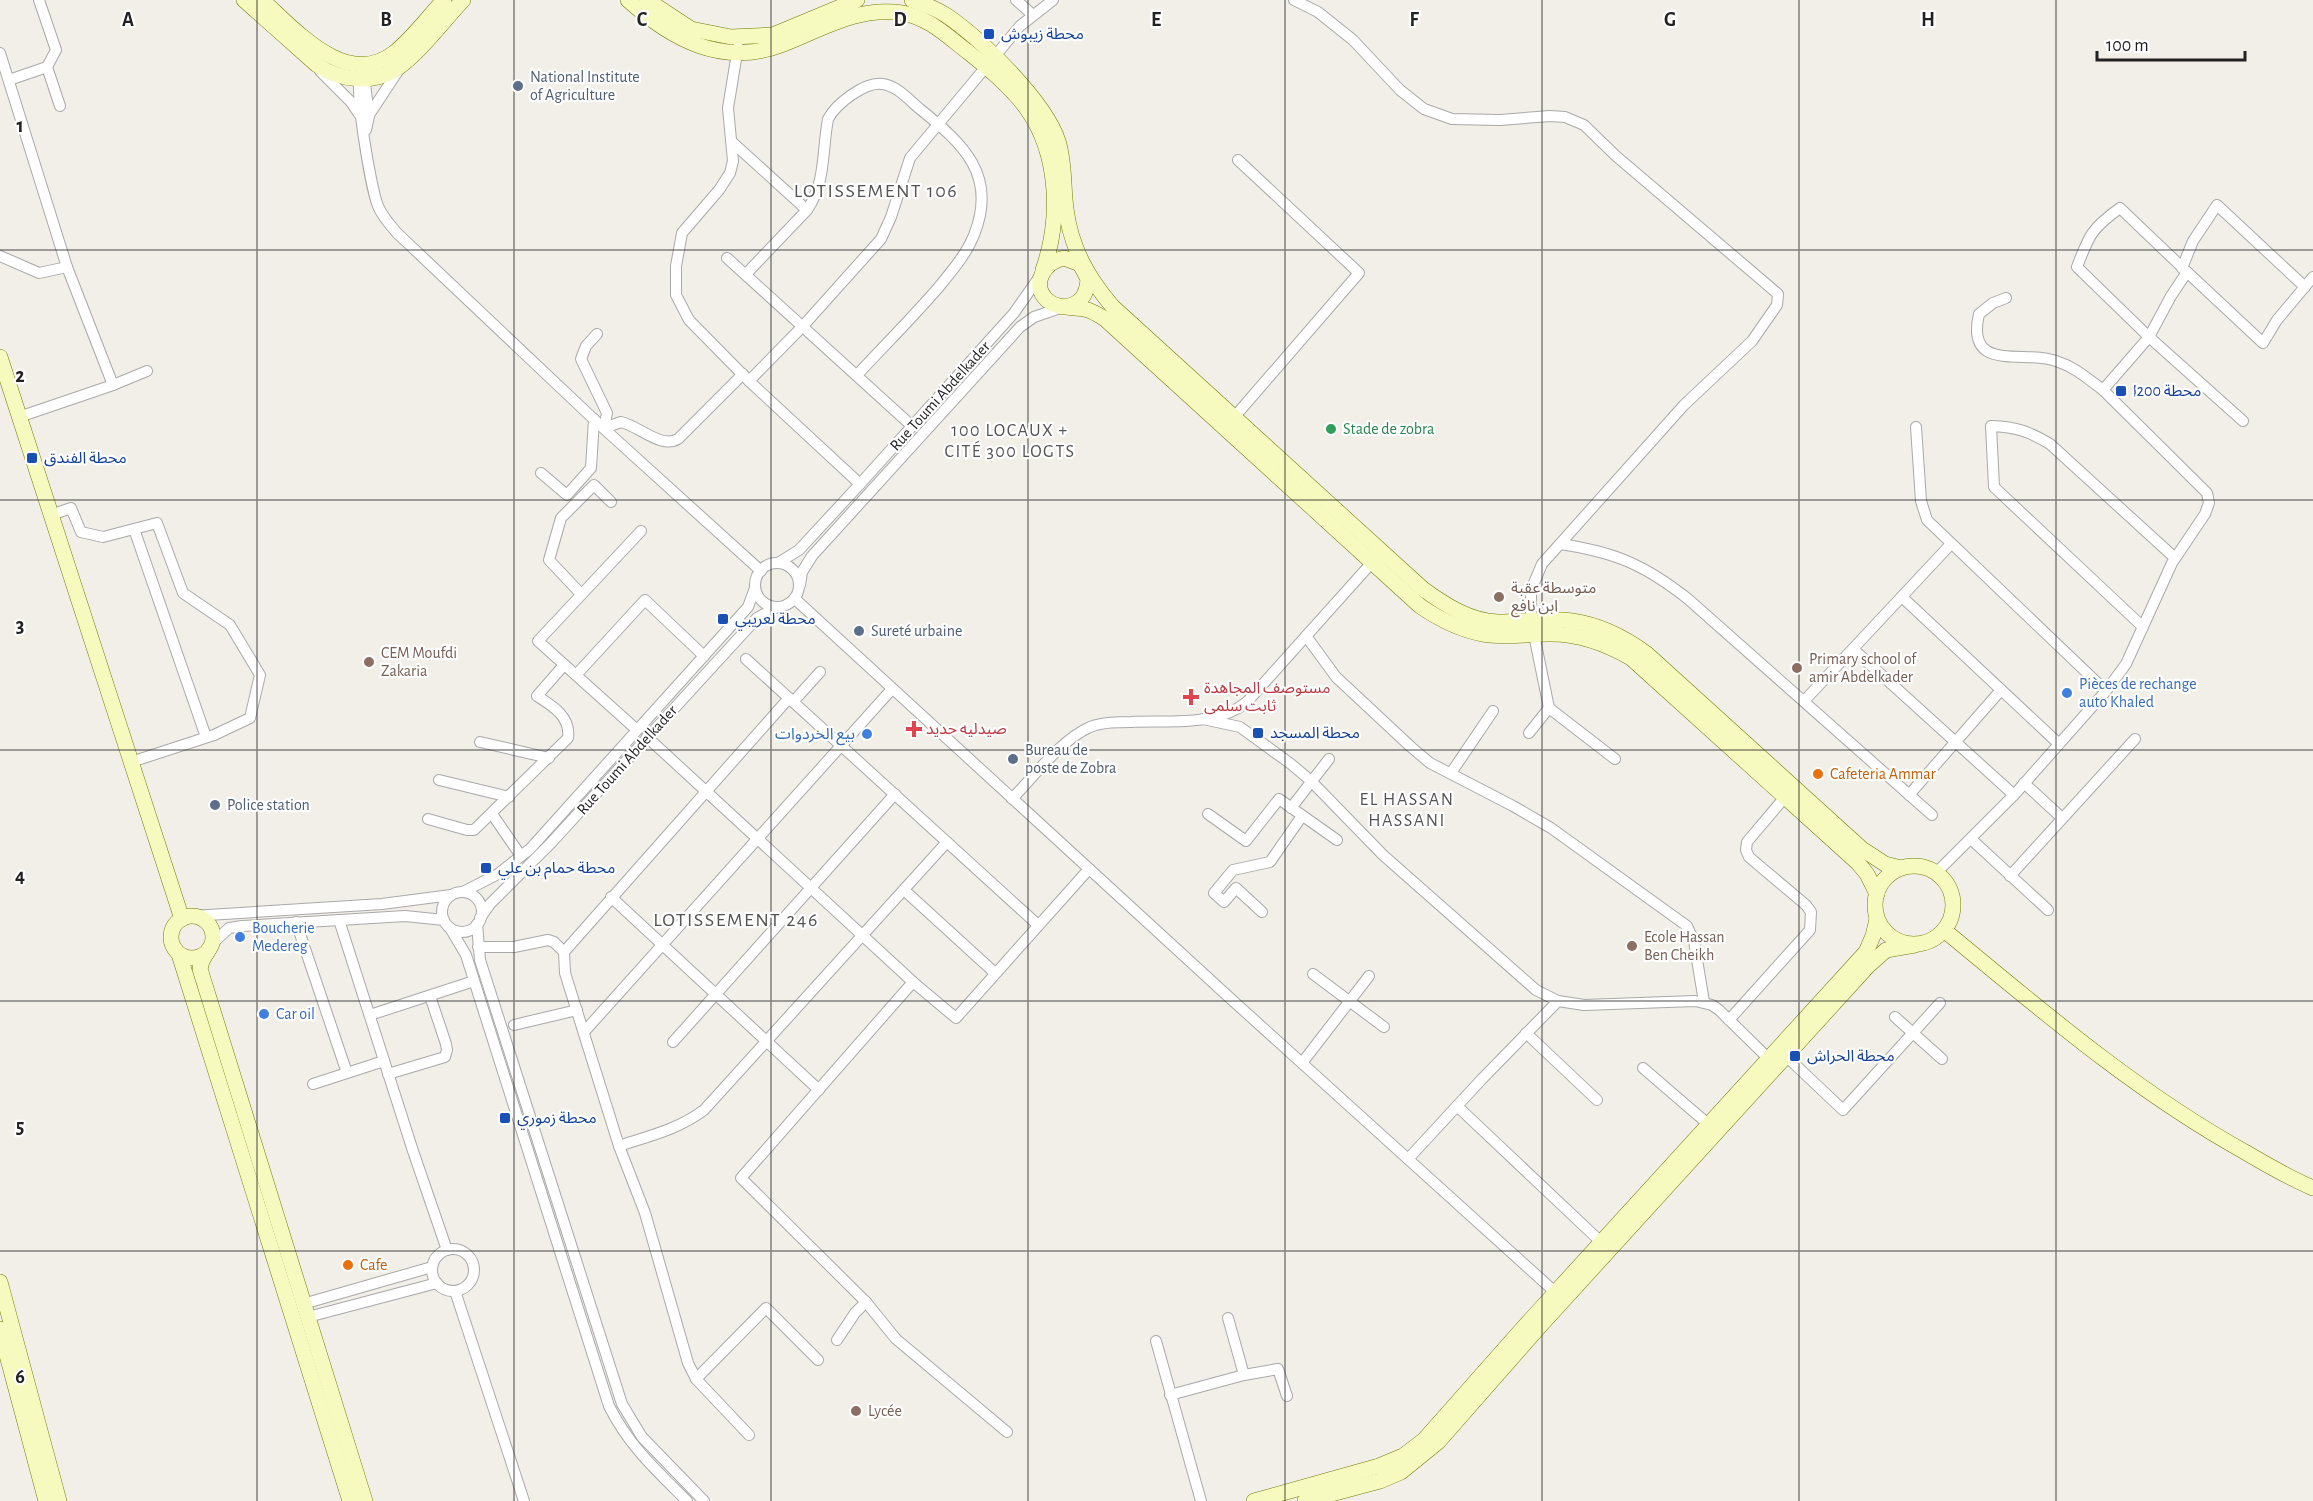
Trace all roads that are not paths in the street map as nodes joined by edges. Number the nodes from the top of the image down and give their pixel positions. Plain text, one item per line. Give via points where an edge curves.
1 (39, 0) edge
2 (244, 0) edge
3 (262, 0) edge
4 (444, 0) edge
5 (464, 0) edge
6 (628, 0) edge
7 (647, 0) edge
8 (857, 0) edge
9 (912, 0) edge
10 (1016, 0) edge
11 (1053, 0) edge
12 (1294, 0) edge
13 (1033, 15) junction
14 (738, 45) junction
15 (0, 53) edge
16 (990, 61) junction
17 (402, 64) junction
18 (317, 65) junction
19 (47, 67) junction
20 (363, 71) junction
21 (9, 80) junction
22 (60, 106) dead end
23 (365, 117) junction
24 (938, 124) junction
25 (731, 141) junction
26 (1238, 160) dead end
27 (807, 210) junction
28 (0, 256) edge
29 (727, 258) dead end
30 (67, 267) junction
31 (2184, 270) junction
32 (1043, 271) junction
33 (1085, 271) junction
34 (746, 274) junction
35 (2313, 277) edge
36 (2305, 288) junction
37 (2006, 298) dead end
38 (1063, 307) junction
39 (802, 326) junction
40 (597, 334) dead end
41 (2149, 337) junction
42 (0, 357) edge
43 (147, 371) dead end
44 (857, 375) junction
45 (746, 377) junction
46 (113, 386) junction
47 (2103, 390) junction
48 (19, 417) junction
49 (594, 419) junction
50 (2243, 421) dead end
51 (1229, 424) junction
52 (912, 426) junction
53 (604, 428) junction
54 (1916, 428) dead end
55 (541, 473) dead end
56 (860, 484) junction
57 (611, 502) dead end
58 (51, 515) junction
59 (134, 529) junction
60 (641, 531) dead end
61 (1560, 544) junction
62 (1952, 544) junction
63 (1377, 558) junction
64 (2175, 558) junction
65 (778, 563) junction
66 (760, 571) junction
67 (800, 585) junction
68 (755, 588) junction
69 (582, 594) junction
70 (1902, 597) junction
71 (795, 599) junction
72 (777, 607) junction
73 (1532, 627) junction
74 (2144, 627) junction
75 (1306, 636) junction
76 (1853, 649) junction
77 (704, 656) junction
78 (746, 659) dead end
79 (564, 665) junction
80 (820, 672) dead end
81 (576, 675) junction
82 (892, 689) junction
83 (2001, 690) junction
84 (2106, 691) junction
85 (791, 700) junction
86 (1804, 701) junction
87 (1247, 702) junction
88 (1549, 708) junction
89 (1493, 711) dead end
90 (1203, 719) junction
91 (637, 730) junction
92 (1245, 731) junction
93 (1529, 733) dead end
94 (206, 737) junction
95 (647, 737) junction
96 (2135, 740) dead end
97 (1955, 741) junction
98 (480, 742) dead end
99 (2058, 744) junction
100 (841, 745) junction
101 (549, 758) junction
102 (1329, 759) dead end
103 (1615, 759) dead end
104 (131, 762) junction
105 (1451, 773) junction
106 (439, 780) dead end
107 (1311, 782) junction
108 (2024, 783) junction
109 (706, 791) junction
110 (895, 794) junction
111 (1909, 795) junction
112 (2014, 795) junction
113 (509, 797) junction
114 (1785, 797) junction
115 (1012, 798) junction
116 (1291, 808) junction
117 (492, 814) junction
118 (1208, 814) dead end
119 (1932, 815) dead end
120 (1302, 816) junction
121 (2062, 818) junction
122 (428, 819) dead end
123 (757, 838) junction
124 (1971, 839) junction
125 (1336, 840) dead end
126 (947, 842) junction
127 (521, 856) junction
128 (1901, 868) junction
129 (1089, 869) junction
130 (1936, 873) junction
131 (2010, 876) junction
132 (812, 888) junction
133 (904, 890) junction
134 (463, 892) junction
135 (1877, 894) junction
136 (451, 895) junction
137 (611, 897) junction
138 (2048, 910) dead end
139 (1263, 912) dead end
140 (187, 918) junction
141 (1878, 919) junction
142 (339, 920) junction
143 (479, 921) junction
144 (296, 922) junction
145 (447, 924) junction
146 (1038, 925) junction
147 (1944, 930) junction
148 (863, 936) junction
149 (663, 945) junction
150 (1915, 945) junction
151 (210, 947) junction
152 (478, 947) junction
153 (564, 952) junction
154 (179, 954) junction
155 (995, 973) junction
156 (1313, 974) dead end
157 (1369, 976) dead end
158 (474, 981) junction
159 (914, 982) junction
160 (715, 994) junction
161 (430, 996) junction
162 (1558, 1001) junction
163 (1350, 1002) junction
164 (1704, 1002) junction
165 (1940, 1003) dead end
166 (577, 1010) junction
167 (369, 1015) junction
168 (1895, 1017) dead end
169 (1729, 1020) junction
170 (514, 1025) dead end
171 (1384, 1027) dead end
172 (584, 1032) junction
173 (1526, 1033) junction
174 (1913, 1034) junction
175 (767, 1041) junction
176 (673, 1042) dead end
177 (1942, 1059) dead end
178 (1777, 1060) junction
179 (384, 1061) junction
180 (1302, 1063) junction
181 (1643, 1068) dead end
182 (347, 1073) junction
183 (388, 1074) junction
184 (313, 1084) dead end
185 (819, 1090) junction
186 (1597, 1100) dead end
187 (1457, 1106) junction
188 (1708, 1124) junction
189 (620, 1146) junction
190 (1408, 1159) junction
191 (2313, 1188) edge
192 (1601, 1242) junction
193 (447, 1250) junction
194 (432, 1268) junction
195 (0, 1282) edge
196 (437, 1283) junction
197 (455, 1291) junction
198 (1556, 1292) junction
199 (866, 1302) junction
200 (305, 1310) junction
201 (1228, 1318) dead end
202 (0, 1329) edge
203 (837, 1340) dead end
204 (1156, 1341) dead end
205 (818, 1360) dead end
206 (1244, 1375) junction
207 (696, 1379) junction
208 (1170, 1395) junction
209 (1287, 1396) dead end
210 (1007, 1432) dead end
211 (749, 1435) dead end
212 (46, 1501) edge
213 (59, 1501) edge
214 (350, 1501) edge
215 (365, 1501) edge
216 (524, 1501) edge
217 (687, 1501) edge
218 (704, 1501) edge
219 (1201, 1501) edge
220 (1254, 1501) edge
221 (1305, 1501) edge

1 - 19 street via 56,50
2 - 18 street
3 - 20 street via 317,48
4 - 20 street via 393,54
5 - 17 street
6 - 14 street via 653,23 682,39 707,48
7 - 14 street via 691,29
8 - 14 street via 773,35
9 - 16 street via 946,16
10 - 13 street
11 - 13 street
12 - 61 street via 1318,12 1353,40 1400,90 1424,109 1452,119 1550,116 1584,125 1778,294 1777,305 1752,341 1684,405
13 - 16 street
14 - 16 street via 758,52 855,14 881,11 920,17
14 - 25 street via 728,108
15 - 21 street
16 - 24 street
16 - 32 street via 1026,108 1044,141 1055,215
16 - 33 street via 1036,100 1049,120 1058,141 1075,249
17 - 20 street via 383,75
17 - 23 street
18 - 20 street via 329,73
18 - 23 street via 321,74
19 - 21 street
19 - 22 street
20 - 23 street
21 - 30 street
23 - 49 street via 378,206 397,233
24 - 27 street via 896,89 881,83 845,99 828,119 820,186
24 - 39 street via 910,158 881,239
24 - 44 street via 964,148 976,168 980,199 974,235 957,265
25 - 27 street
25 - 45 street via 730,173 682,233 676,295 689,320
26 - 51 street via 1359,273
27 - 34 street
28 - 30 street via 39,273
29 - 34 street
30 - 46 street
31 - 36 street via 2263,343
31 - 36 street via 2193,241 2217,205
31 - 41 street
31 - 41 street via 2120,208 2098,223 2088,238 2077,267
32 - 33 street via 1064,258 1073,260
32 - 38 street via 1042,294 1047,301
32 - 52 street, Rue Toumi Abdelkader via 1014,313
33 - 38 street via 1088,288 1084,296
33 - 51 street via 1113,307
34 - 39 street
35 - 36 street
37 - 47 street via 1979,314 1978,336 1987,353 2056,360 2079,371
38 - 51 street via 1091,311 1105,319
38 - 67 street, Rue Toumi Abdelkader via 1034,317 1020,327 812,556 802,572
39 - 44 street
39 - 45 street
40 - 53 street via 586,346 582,359 607,413
41 - 47 street
41 - 50 street
42 - 48 street
43 - 46 street
44 - 52 street
45 - 53 street via 673,442 662,441 621,422
45 - 56 street
46 - 48 street
47 - 64 street via 2207,493 2205,514
48 - 58 street
49 - 53 street
49 - 55 street via 591,468 567,495
51 - 63 street
52 - 56 street, Rue Toumi Abdelkader
53 - 66 street
54 - 62 street via 1923,512
56 - 65 street, Rue Toumi Abdelkader via 799,550
57 - 69 street via 594,485 561,518 549,561
58 - 59 street via 71,508 81,532 103,537
58 - 104 street
59 - 94 street
59 - 94 street via 157,523 183,593 230,625 260,675 250,718
60 - 69 street
61 - 73 street via 1535,578 1531,590
61 - 86 street via 1614,556 1664,580
62 - 70 street
62 - 84 street
63 - 73 street via 1456,610
63 - 75 street
64 - 74 street
64 - 74 street via 2050,444 2015,427 1991,426 1994,487
65 - 66 street
65 - 67 street via 794,571
66 - 68 street
67 - 71 street
68 - 72 street via 763,602
68 - 77 street, Rue Toumi Abdelkader via 748,607
69 - 79 street via 538,640
70 - 76 street
70 - 83 street
71 - 72 street
71 - 82 street
72 - 95 street, Rue Toumi Abdelkader via 757,618
73 - 88 street
73 - 114 street via 1589,639 1631,658
73 - 128 street via 1554,619 1588,624 1621,636 1647,654 1862,849 1885,864
74 - 84 street via 2126,664
75 - 87 street
75 - 105 street via 1357,698 1430,763
76 - 86 street
76 - 97 street
77 - 81 street via 645,600
77 - 91 street, Rue Toumi Abdelkader
78 - 85 street
79 - 81 street
79 - 101 street via 537,696 559,710 570,730 568,738
80 - 85 street
81 - 91 street
82 - 100 street
82 - 115 street
83 - 97 street
83 - 99 street
84 - 99 street
85 - 100 street
85 - 109 street
86 - 111 street
87 - 90 street via 1237,711
87 - 92 street via 1242,716
88 - 93 street
88 - 103 street
89 - 105 street
90 - 92 street via 1226,722
90 - 115 street via 1092,726 1070,739
91 - 127 street, Rue Toumi Abdelkader
92 - 107 street
94 - 104 street
95 - 109 street
95 - 143 street, Rue Toumi Abdelkader via 490,904
96 - 121 street
97 - 111 street
97 - 112 street
98 - 101 street
99 - 108 street
100 - 110 street
100 - 123 street
101 - 113 street
102 - 107 street
104 - 140 street
105 - 164 street via 1551,828 1687,926 1694,941
106 - 113 street
107 - 116 street
107 - 162 street via 1454,920 1520,978
108 - 112 street
108 - 121 street
109 - 123 street
109 - 137 street
110 - 126 street
110 - 132 street
111 - 119 street
112 - 124 street
113 - 117 street
114 - 135 street via 1858,863
114 - 169 street via 1747,842 1746,850 1749,857 1806,905 1810,930
115 - 129 street
116 - 118 street via 1279,799 1246,841
116 - 120 street
117 - 122 street via 474,830
117 - 127 street
120 - 125 street
120 - 139 street via 1270,862 1233,870 1214,893 1224,902 1236,888
121 - 131 street
123 - 132 street
123 - 149 street
124 - 130 street
124 - 131 street
126 - 133 street
126 - 146 street
127 - 134 street, Rue Toumi Abdelkader via 498,874
128 - 130 street via 1915,866
128 - 135 street via 1889,875
129 - 146 street
129 - 180 street
130 - 147 street via 1949,887 1953,900 1953,913
131 - 138 street
132 - 148 street
132 - 160 street
133 - 148 street
133 - 155 street
134 - 136 street
134 - 143 street via 480,903
135 - 141 street
136 - 140 street
136 - 145 street via 443,906
137 - 149 street
137 - 153 street
140 - 151 street via 203,919 208,924 212,930
140 - 154 street via 173,928 171,935
141 - 150 street via 1889,936
141 - 178 street via 1866,952
142 - 144 street
142 - 145 street via 405,916
142 - 167 street
143 - 145 street via 465,931
143 - 152 street
144 - 151 street via 229,928
144 - 182 street
145 - 158 street via 460,942
146 - 155 street
147 - 150 street via 1928,942
147 - 191 street via 2164,1104
148 - 159 street
148 - 175 street
149 - 160 street
149 - 172 street
150 - 178 street via 1886,950
151 - 154 street via 193,958
151 - 200 street via 200,969
152 - 153 street via 514,947 548,940
152 - 218 street via 622,1404 642,1437
153 - 166 street via 565,973
154 - 214 street
155 - 159 street via 956,1018
156 - 163 street
157 - 163 street
158 - 161 street
158 - 217 street via 609,1406 639,1454
159 - 185 street
160 - 175 street
160 - 176 street
161 - 167 street
161 - 183 street via 446,1044 445,1057
162 - 164 street via 1584,1005
162 - 173 street
163 - 171 street
163 - 180 street
164 - 169 street
165 - 174 street
166 - 170 street
166 - 172 street
167 - 179 street
168 - 174 street
169 - 178 street
172 - 189 street
173 - 186 street
173 - 187 street
174 - 177 street
174 - 178 street via 1844,1110
175 - 185 street
175 - 189 street via 691,1120
178 - 188 street
178 - 221 street via 1438,1442 1401,1472
179 - 182 street
179 - 183 street
180 - 190 street
181 - 188 street
182 - 184 street
183 - 193 street
185 - 199 street via 741,1178
187 - 190 street
187 - 192 street
188 - 192 street
189 - 207 street
190 - 198 street
192 - 198 street
193 - 194 street via 437,1256
193 - 197 street via 461,1250 474,1266 472,1280
194 - 196 street
194 - 200 street
195 - 213 street
196 - 197 street
196 - 200 street
197 - 216 street
198 - 220 street via 1424,1440 1403,1456
199 - 203 street
199 - 210 street via 896,1339
200 - 215 street
201 - 206 street
202 - 212 street
204 - 208 street
205 - 207 street via 766,1308
206 - 208 street
206 - 209 street via 1278,1369
207 - 211 street
208 - 219 street

